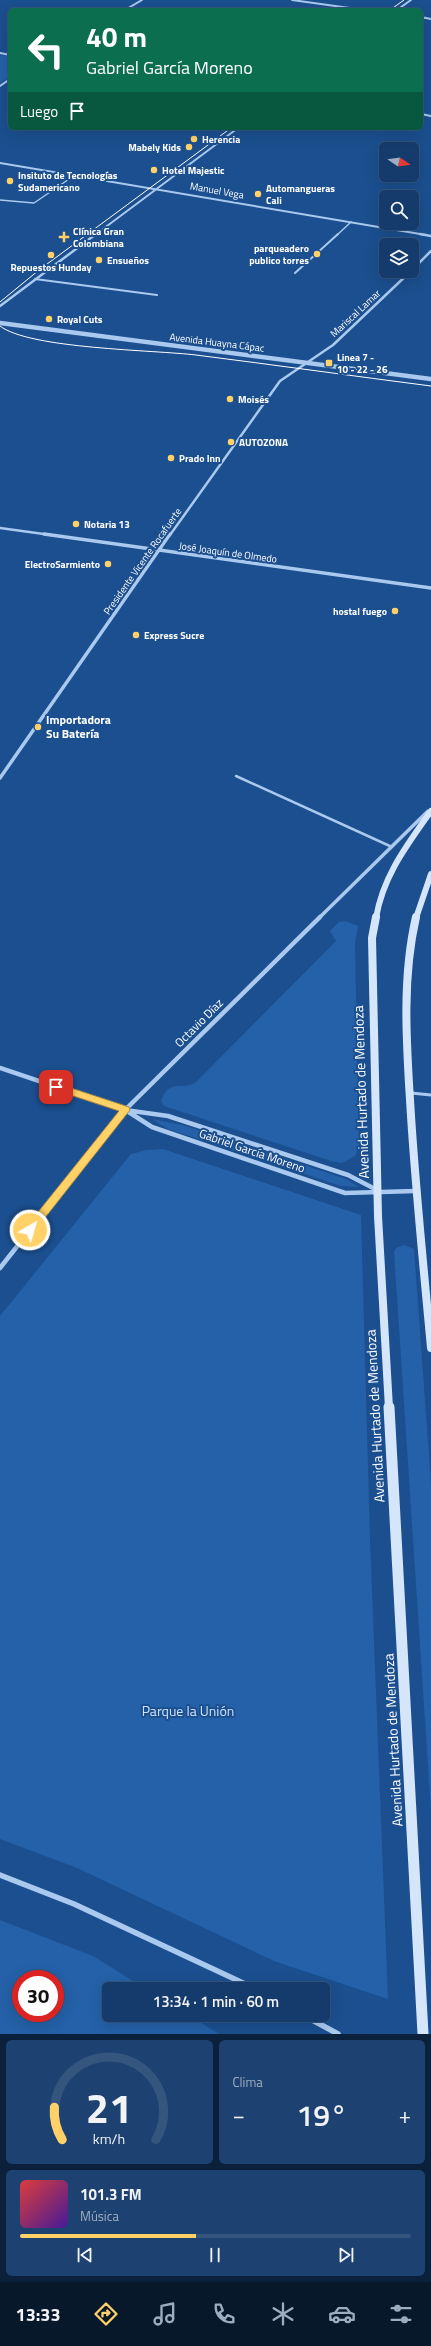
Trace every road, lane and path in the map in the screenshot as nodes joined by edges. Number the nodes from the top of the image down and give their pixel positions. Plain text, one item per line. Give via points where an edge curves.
1 (142, 0) edge
2 (292, 0) edge
3 (411, 0) edge
4 (128, 8) edge
5 (350, 8) edge
6 (400, 8) edge
7 (235, 130) edge
8 (0, 163) edge
9 (75, 175) junction
10 (156, 188) junction
11 (0, 200) edge
12 (351, 222) junction
13 (431, 236) edge
14 (431, 251) edge
15 (419, 262) edge
16 (295, 273) dead end
17 (403, 278) edge
18 (36, 279) junction
19 (157, 294) dead end
20 (0, 306) edge
21 (0, 323) edge
22 (306, 363) junction
23 (431, 379) edge
24 (0, 528) edge
25 (159, 550) junction
26 (431, 588) edge
27 (236, 776) dead end
28 (0, 778) edge
29 (431, 808) edge
30 (431, 811) edge
31 (392, 847) junction
32 (431, 874) edge
33 (0, 1068) edge
34 (409, 1092) junction
35 (431, 1095) edge
36 (125, 1110) junction
37 (378, 1190) junction
38 (416, 1191) junction
39 (0, 1268) edge
40 (431, 1348) edge
41 (0, 1875) edge
42 (241, 1982) edge
43 (316, 2022) edge
44 (338, 2034) edge
45 (423, 2034) edge

1 - 4 street
2 - 5 street
3 - 6 street
7 - 10 street
8 - 9 street, Manuel Vega
9 - 10 street, Manuel Vega
9 - 11 lane via 40,201 27,204
10 - 12 street, Manuel Vega
10 - 18 street
12 - 13 street, Manuel Vega
12 - 16 lane
14 - 15 street, Mariscal Lamar
17 - 22 street, Mariscal Lamar via 333,345
18 - 19 lane
18 - 20 street
21 - 22 street, Avenida Huayna Cápac
22 - 23 street, Avenida Huayna Cápac
22 - 25 street, Presidente Vicente Rocafuerte via 280,382
24 - 25 street, José Joaquín de Olmedo
25 - 26 street, José Joaquín de Olmedo
25 - 28 street, Presidente Vicente Rocafuerte
27 - 31 lane
29 - 31 street, Octavio Díaz
30 - 37 main road, Avenida Hurtado de Mendoza via 394,864 379,899 372,938
31 - 36 street, Octavio Díaz
32 - 34 main road via 416,916 408,959
33 - 36 street, Gabriel García Moreno
34 - 35 lane
34 - 38 main road
36 - 37 street, Gabriel García Moreno via 168,1116 348,1175
36 - 37 street, Gabriel García Moreno via 152,1127 345,1193
36 - 39 street, Octavio Díaz
37 - 38 street, Gabriel García Moreno
37 - 45 main road, Avenida Hurtado de Mendoza
38 - 40 main road
41 - 42 street via 74,1904
43 - 44 street

